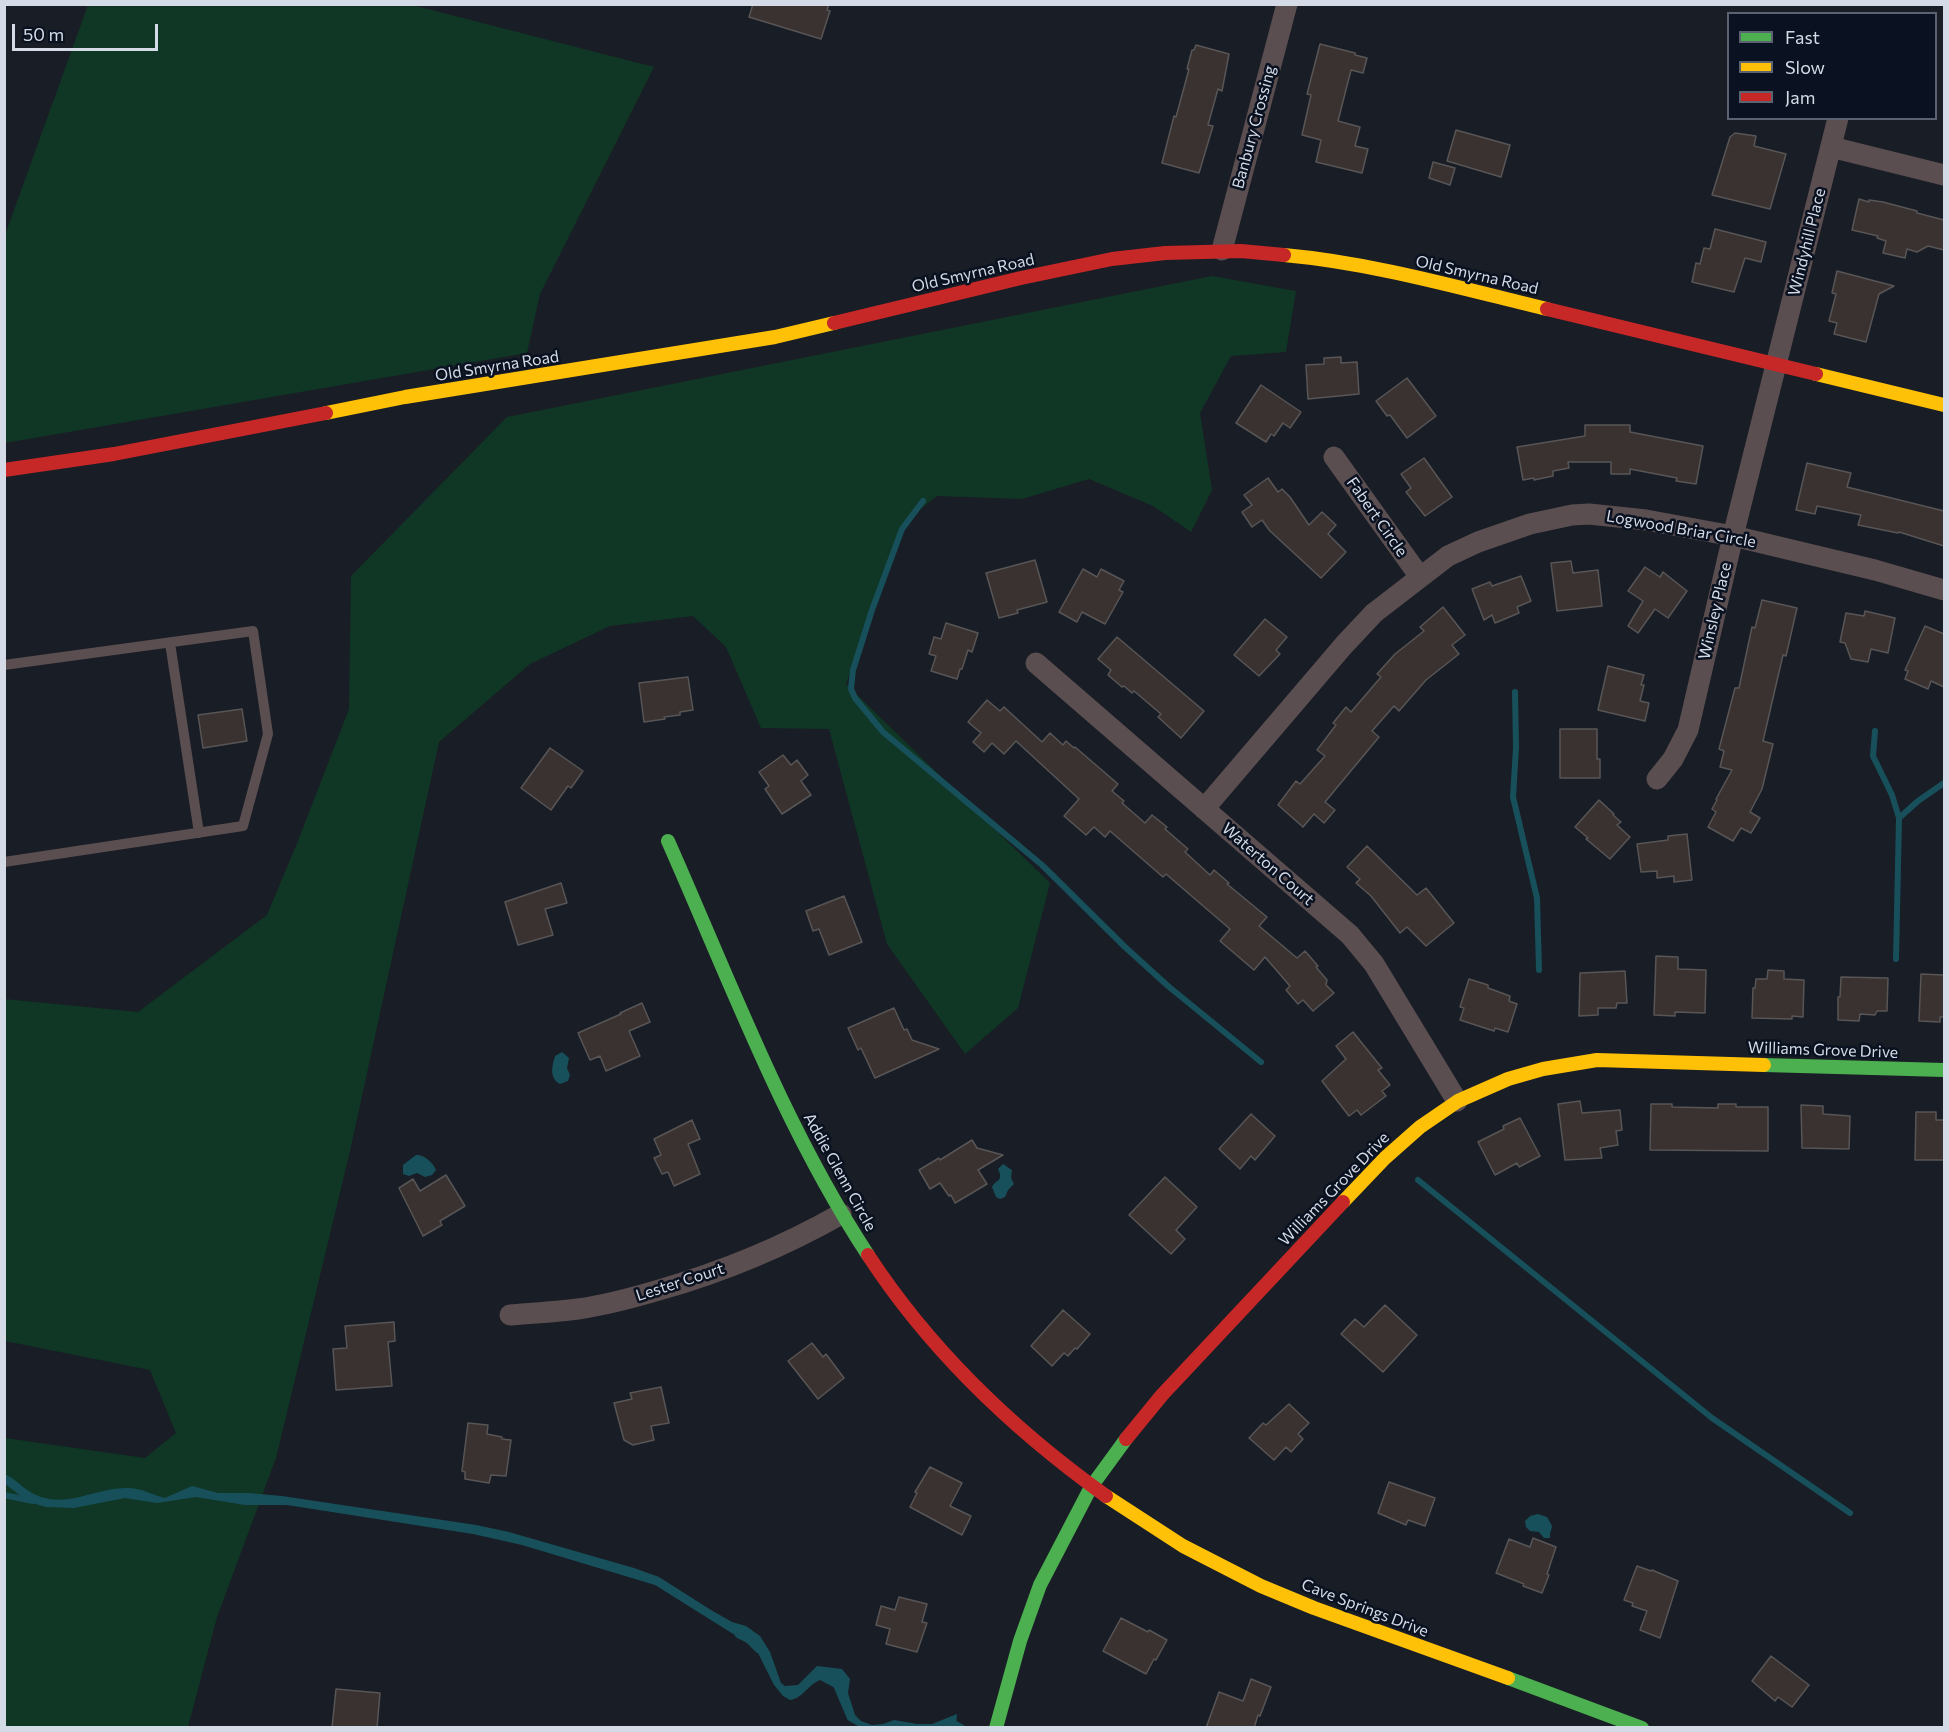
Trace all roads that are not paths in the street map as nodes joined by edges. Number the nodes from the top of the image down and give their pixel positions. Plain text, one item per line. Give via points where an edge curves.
1 (1287, 4) edge
2 (1838, 120) edge
3 (1832, 147) junction
4 (1944, 175) edge
5 (1222, 250) junction
6 (1775, 365) junction
7 (1944, 405) edge
8 (1334, 457) dead end
9 (4, 470) edge
10 (1733, 536) junction
11 (1420, 577) junction
12 (1944, 590) edge
13 (170, 643) junction
14 (1036, 663) dead end
15 (4, 665) edge
16 (1657, 779) dead end
17 (1204, 809) junction
18 (198, 833) junction
19 (668, 841) dead end
20 (4, 862) edge
21 (1944, 1070) edge
22 (1457, 1101) junction
23 (841, 1214) junction
24 (510, 1315) dead end
25 (1091, 1486) junction
26 (996, 1728) edge
27 (1642, 1728) edge

1 - 5 street, Banbury Crossing
2 - 3 street, Windyhill Place
3 - 4 street
3 - 6 street, Windyhill Place
5 - 6 street, Old Smyrna Road via 1308,257 1397,273
5 - 9 street, Old Smyrna Road via 1145,255 1089,264 775,337 405,397
6 - 7 street, Old Smyrna Road
6 - 10 street, Winsley Place
8 - 11 street, Fabert Circle
10 - 11 street, Logwood Briar Circle via 1623,517 1572,515 1478,542 1448,556
10 - 12 street, Logwood Briar Circle
10 - 16 street, Winsley Place via 1688,730
11 - 17 street, Logwood Briar Circle via 1358,628
13 - 15 lane
13 - 18 lane
13 - 18 lane via 253,631 268,734 243,826
14 - 17 street, Waterton Court
17 - 22 street, Waterton Court via 1350,935 1386,984
18 - 20 lane
19 - 23 street, Addie Glenn Circle via 782,1098
21 - 22 street, Williams Grove Drive via 1597,1060 1525,1073
22 - 25 street, Williams Grove Drive via 1408,1136 1380,1164 1156,1402
23 - 24 street, Lester Court via 766,1252 683,1283 579,1309
23 - 25 street, Addie Glenn Circle via 903,1304 967,1379 1013,1424
25 - 26 street, Williams Grove Drive via 1040,1585
25 - 27 street, Cave Springs Drive via 1160,1532 1247,1580

